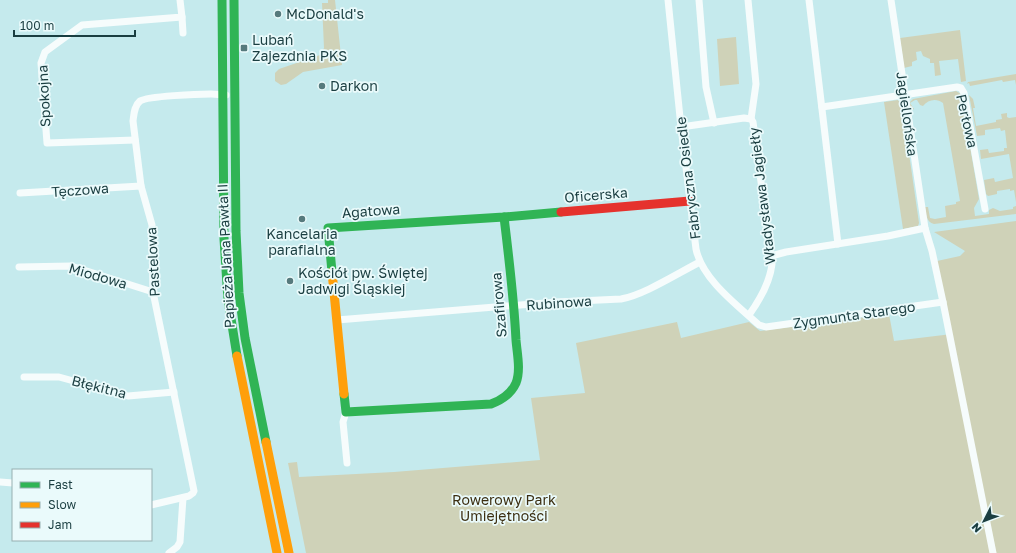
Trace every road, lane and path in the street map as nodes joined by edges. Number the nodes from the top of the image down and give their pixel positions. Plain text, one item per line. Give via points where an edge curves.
1 (180, 0) edge
2 (222, 0) edge
3 (234, 0) edge
4 (668, 0) edge
5 (699, 0) edge
6 (748, 0) edge
7 (808, 0) edge
8 (891, 0) edge
9 (182, 17) junction
10 (183, 33) dead end
11 (222, 95) junction
12 (234, 96) junction
13 (904, 96) junction
14 (822, 107) junction
15 (751, 119) junction
16 (714, 122) junction
17 (681, 127) junction
18 (135, 140) junction
19 (141, 186) junction
20 (20, 194) dead end
21 (690, 201) junction
22 (985, 209) dead end
23 (504, 217) junction
24 (925, 228) junction
25 (838, 244) junction
26 (771, 256) junction
27 (700, 262) junction
28 (19, 267) dead end
29 (153, 292) junction
30 (943, 302) junction
31 (514, 306) junction
32 (749, 316) junction
33 (337, 320) junction
34 (766, 327) joint
35 (24, 377) dead end
36 (174, 392) junction
37 (346, 412) junction
38 (347, 463) dead end
39 (0, 482) edge
40 (12, 482) edge
41 (182, 498) junction
42 (152, 505) edge
43 (169, 553) edge
44 (277, 553) edge
45 (289, 553) edge
46 (993, 553) edge

1 - 9 street
2 - 11 main road, Papieża Jana Pawła II
3 - 12 main road, Papieża Jana Pawła II
4 - 17 street, Fabryczna Osiedle
5 - 16 street via 706,87
6 - 15 street via 756,84
7 - 14 street
8 - 13 street, Jagiellońska
9 - 10 street
9 - 18 street, Spokojna via 82,25 45,52 41,62 47,143
11 - 12 street, Pastelowa
11 - 18 street, Pastelowa via 155,97 142,100 134,111
11 - 44 main road, Papieża Jana Pawła II via 224,239 228,300 235,349
12 - 45 main road, Papieża Jana Pawła II via 236,231 242,311
13 - 14 street
13 - 22 street, Perłowa via 957,87 963,89
13 - 24 street, Jagiellońska
14 - 25 street
15 - 16 street, Władysława Jagiełły
15 - 26 street, Władysława Jagiełły via 754,124
16 - 17 street, Władysława Jagiełły
17 - 21 street, Fabryczna Osiedle
18 - 19 street, Pastelowa
19 - 20 street, Tęczowa
19 - 29 street, Pastelowa via 152,225
21 - 23 main road, Oficerska
21 - 27 street, Fabryczna Osiedle
23 - 31 main road, Szafirowa
23 - 33 main road, Agatowa via 328,228
24 - 25 street
24 - 30 street, Jagiellońska
25 - 26 street
26 - 32 street, Władysława Jagiełły via 770,273
27 - 31 street, Rubinowa via 628,298
27 - 32 street, Fabryczna Osiedle via 707,274
28 - 29 street, Miodowa via 71,266
29 - 36 street, Pastelowa
30 - 34 street, Zygmunta Starego
30 - 46 street, Jagiellońska
31 - 33 street, Rubinowa
31 - 37 main road, Szafirowa via 517,380 512,390 502,399 491,404
32 - 34 street, Fabryczna Osiedle
33 - 37 main road, Agatowa
35 - 36 street, Błękitna via 59,377 128,396
36 - 41 street, Pastelowa via 194,490 191,495
37 - 38 street, Agatowa via 343,422
39 - 40 street
41 - 42 street
41 - 43 street via 180,542

